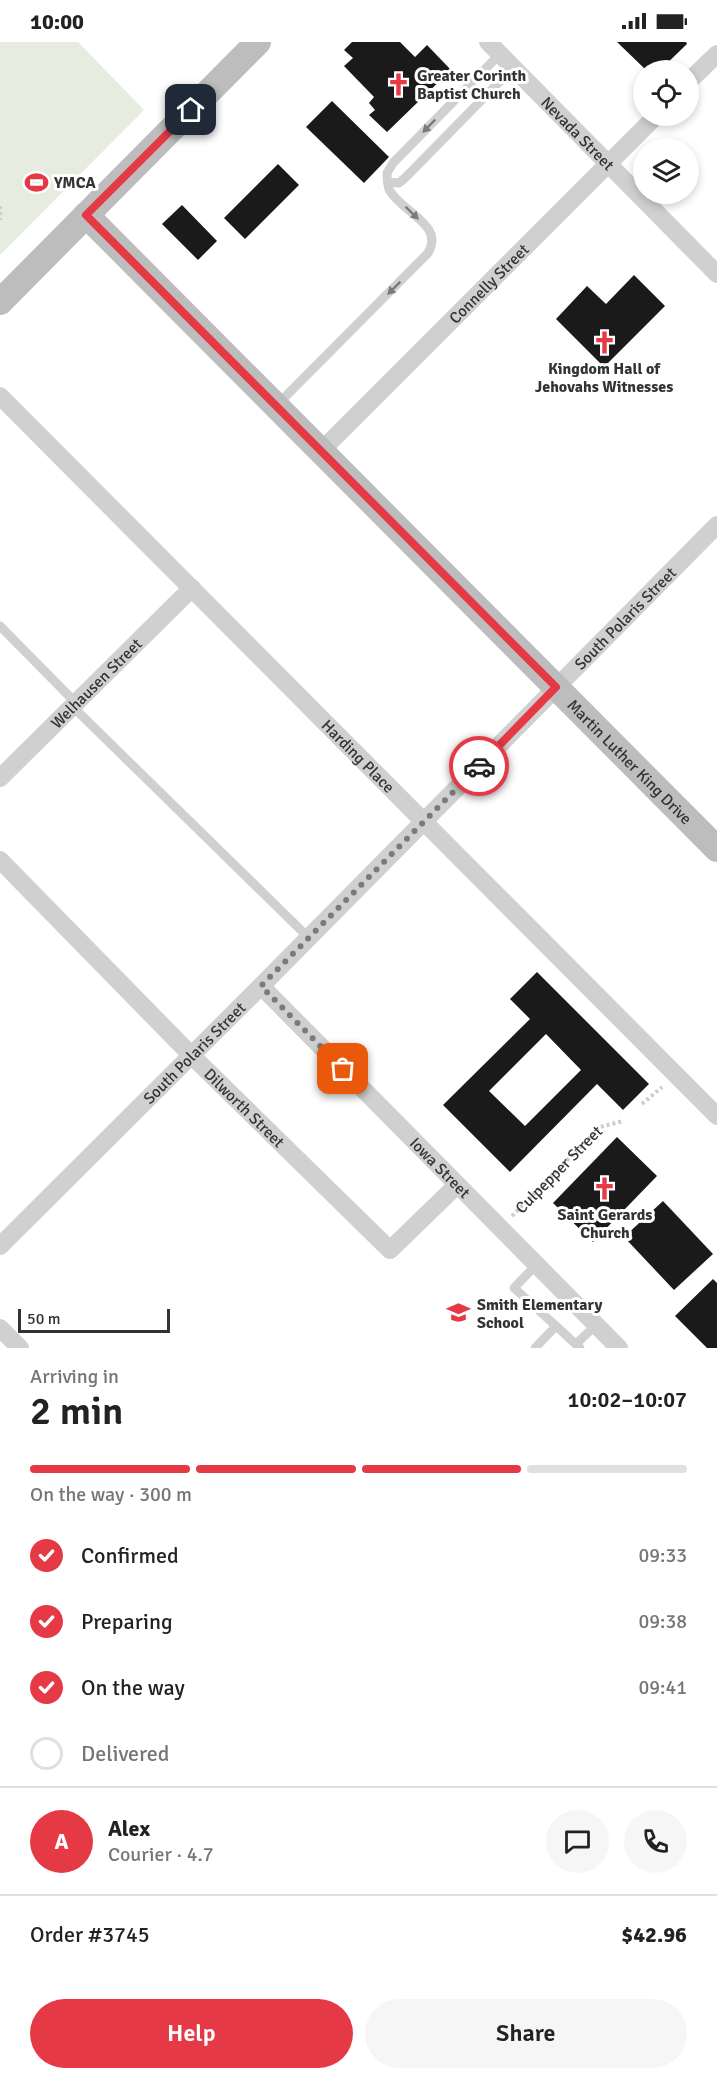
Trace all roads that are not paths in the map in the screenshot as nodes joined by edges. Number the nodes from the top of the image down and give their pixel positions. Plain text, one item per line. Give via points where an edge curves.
1 (258, 42) edge
2 (494, 48) edge
3 (717, 54) edge
4 (513, 68) junction
5 (699, 71) edge
6 (646, 126) edge
7 (607, 164) junction
8 (388, 182) junction
9 (86, 215) junction
10 (717, 274) edge
11 (0, 302) edge
12 (0, 396) edge
13 (276, 406) junction
14 (321, 451) junction
15 (717, 525) edge
16 (192, 588) junction
17 (0, 626) edge
18 (556, 687) junction
19 (74, 705) junction
20 (0, 778) edge
21 (425, 821) junction
22 (717, 849) edge
23 (0, 860) edge
24 (309, 938) junction
25 (261, 986) junction
26 (191, 1054) junction
27 (717, 1116) edge
28 (457, 1185) junction
29 (0, 1246) edge
30 (536, 1265) junction
31 (596, 1325) junction
32 (556, 1326) junction
33 (0, 1328) edge
34 (578, 1346) edge
35 (20, 1348) edge
36 (535, 1348) edge
37 (619, 1348) edge

1 - 9 main road
2 - 4 street, Nevada Street
2 -> 8 lane via 393,163 387,172
3 - 5 street
4 - 7 street, Nevada Street
4 - 8 lane via 406,177 399,183
6 - 7 street, Connelly Street
7 - 10 street, Nevada Street
7 - 14 street, Connelly Street
8 -> 13 lane via 390,191 429,229 433,245
9 - 11 main road
9 - 13 main road, Martin Luther King Drive
12 - 16 street, Harding Place
13 - 14 main road, Martin Luther King Drive
14 - 18 main road, Martin Luther King Drive
15 - 18 street, South Polaris Street
16 - 19 street, Welhausen Street
16 - 21 street, Harding Place
17 - 19 lane
18 - 21 street, South Polaris Street
18 - 22 main road, Martin Luther King Drive
19 - 20 street, Welhausen Street
19 - 24 lane
21 - 24 street, South Polaris Street
21 - 27 street, Harding Place
23 - 26 street, Dilworth Street
24 - 25 street, South Polaris Street
25 - 26 street, South Polaris Street
25 - 28 street, Iowa Street
26 - 28 street, Dilworth Street via 390,1250
26 - 29 street, South Polaris Street
28 - 30 street, Iowa Street
30 - 31 street, Iowa Street
30 - 32 lane via 514,1288
31 - 34 lane
31 - 37 street, Iowa Street
32 - 34 lane
32 - 36 lane
33 - 35 street

